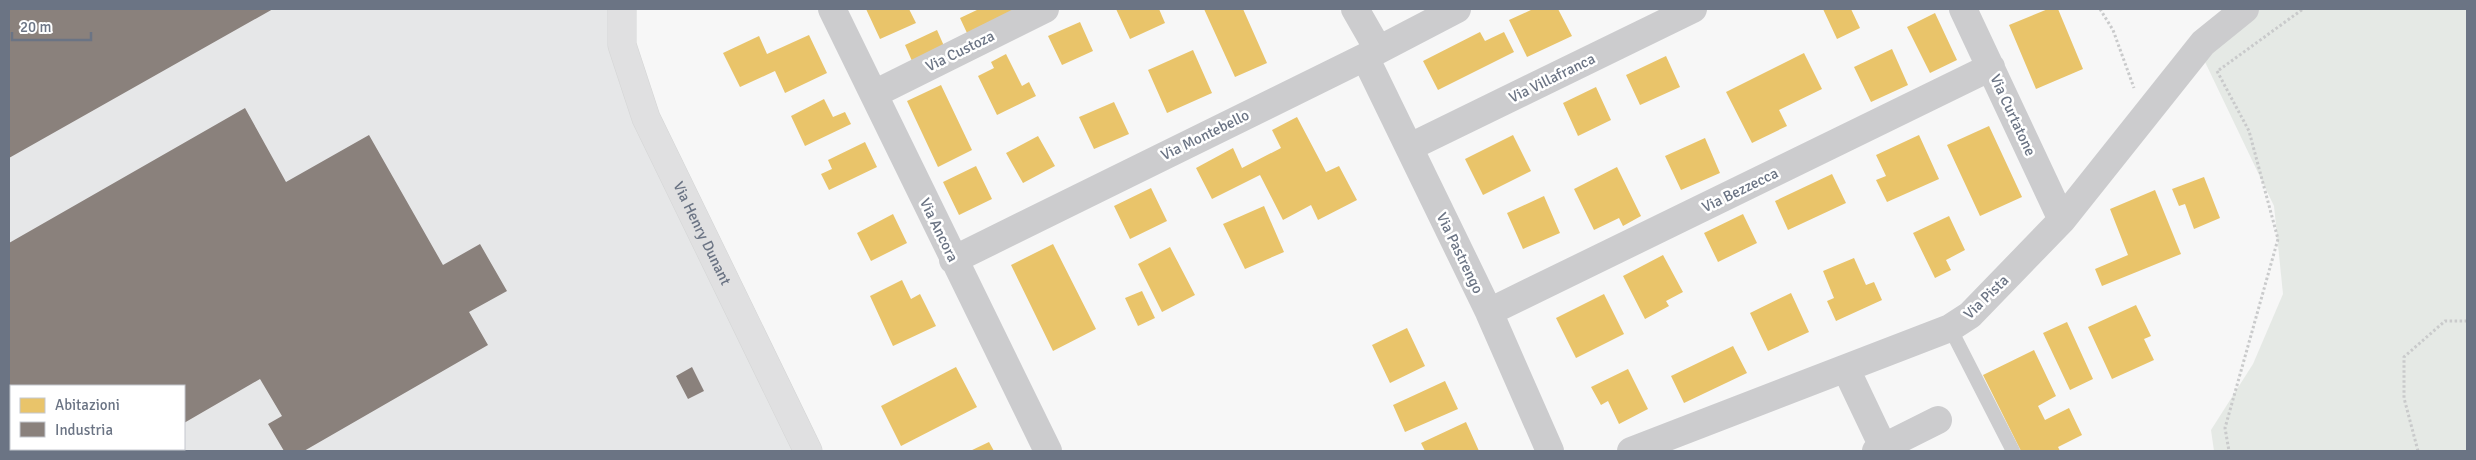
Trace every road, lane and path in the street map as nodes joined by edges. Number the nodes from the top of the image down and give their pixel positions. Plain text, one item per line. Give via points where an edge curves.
1 (622, 9) edge
2 (832, 9) edge
3 (1045, 9) edge
4 (1355, 9) edge
5 (1457, 9) edge
6 (1693, 9) edge
7 (1964, 9) edge
8 (2100, 9) edge
9 (2245, 9) edge
10 (2302, 9) edge
11 (1371, 53) junction
12 (1991, 67) junction
13 (2217, 71) junction
14 (2209, 76) dead end
15 (874, 94) junction
16 (2144, 117) junction
17 (1410, 147) junction
18 (2062, 220) junction
19 (953, 260) junction
20 (1488, 312) junction
21 (2467, 321) edge
22 (1950, 328) junction
23 (1846, 369) junction
24 (1938, 420) dead end
25 (1882, 450) edge
26 (808, 451) edge
27 (1048, 451) edge
28 (1550, 451) edge
29 (1631, 451) edge
30 (2013, 451) edge
31 (2229, 451) edge
32 (2418, 451) edge

1 - 26 main road, Via Henry Dunant via 622,45 646,118
2 - 15 street, Via Ancora
3 - 15 street, Via Custoza
4 - 11 street, Via Pastrengo
5 - 11 street, Via Montebello
6 - 17 street, Via Villafranca
7 - 12 street, Via Curtatone
8 - 16 path via 2113,30
9 - 16 street, Via Pista via 2203,43
10 - 13 path
11 - 17 street, Via Pastrengo
11 - 19 street, Via Montebello
12 - 18 street, Via Curtatone
12 - 20 street, Via Bezzecca
13 - 14 path
13 - 31 path via 2249,131 2278,239 2225,428
15 - 19 street, Via Ancora
16 - 18 street, Via Pista
17 - 20 street, Via Pastrengo
18 - 22 street, Via Pista via 1970,315
19 - 27 street, Via Ancora
20 - 28 street, Via Pastrengo
21 - 32 path via 2445,321 2404,358 2404,398
22 - 23 street, Via Pista
22 - 30 lane
23 - 25 street
23 - 29 street, Via Pista
24 - 25 street

